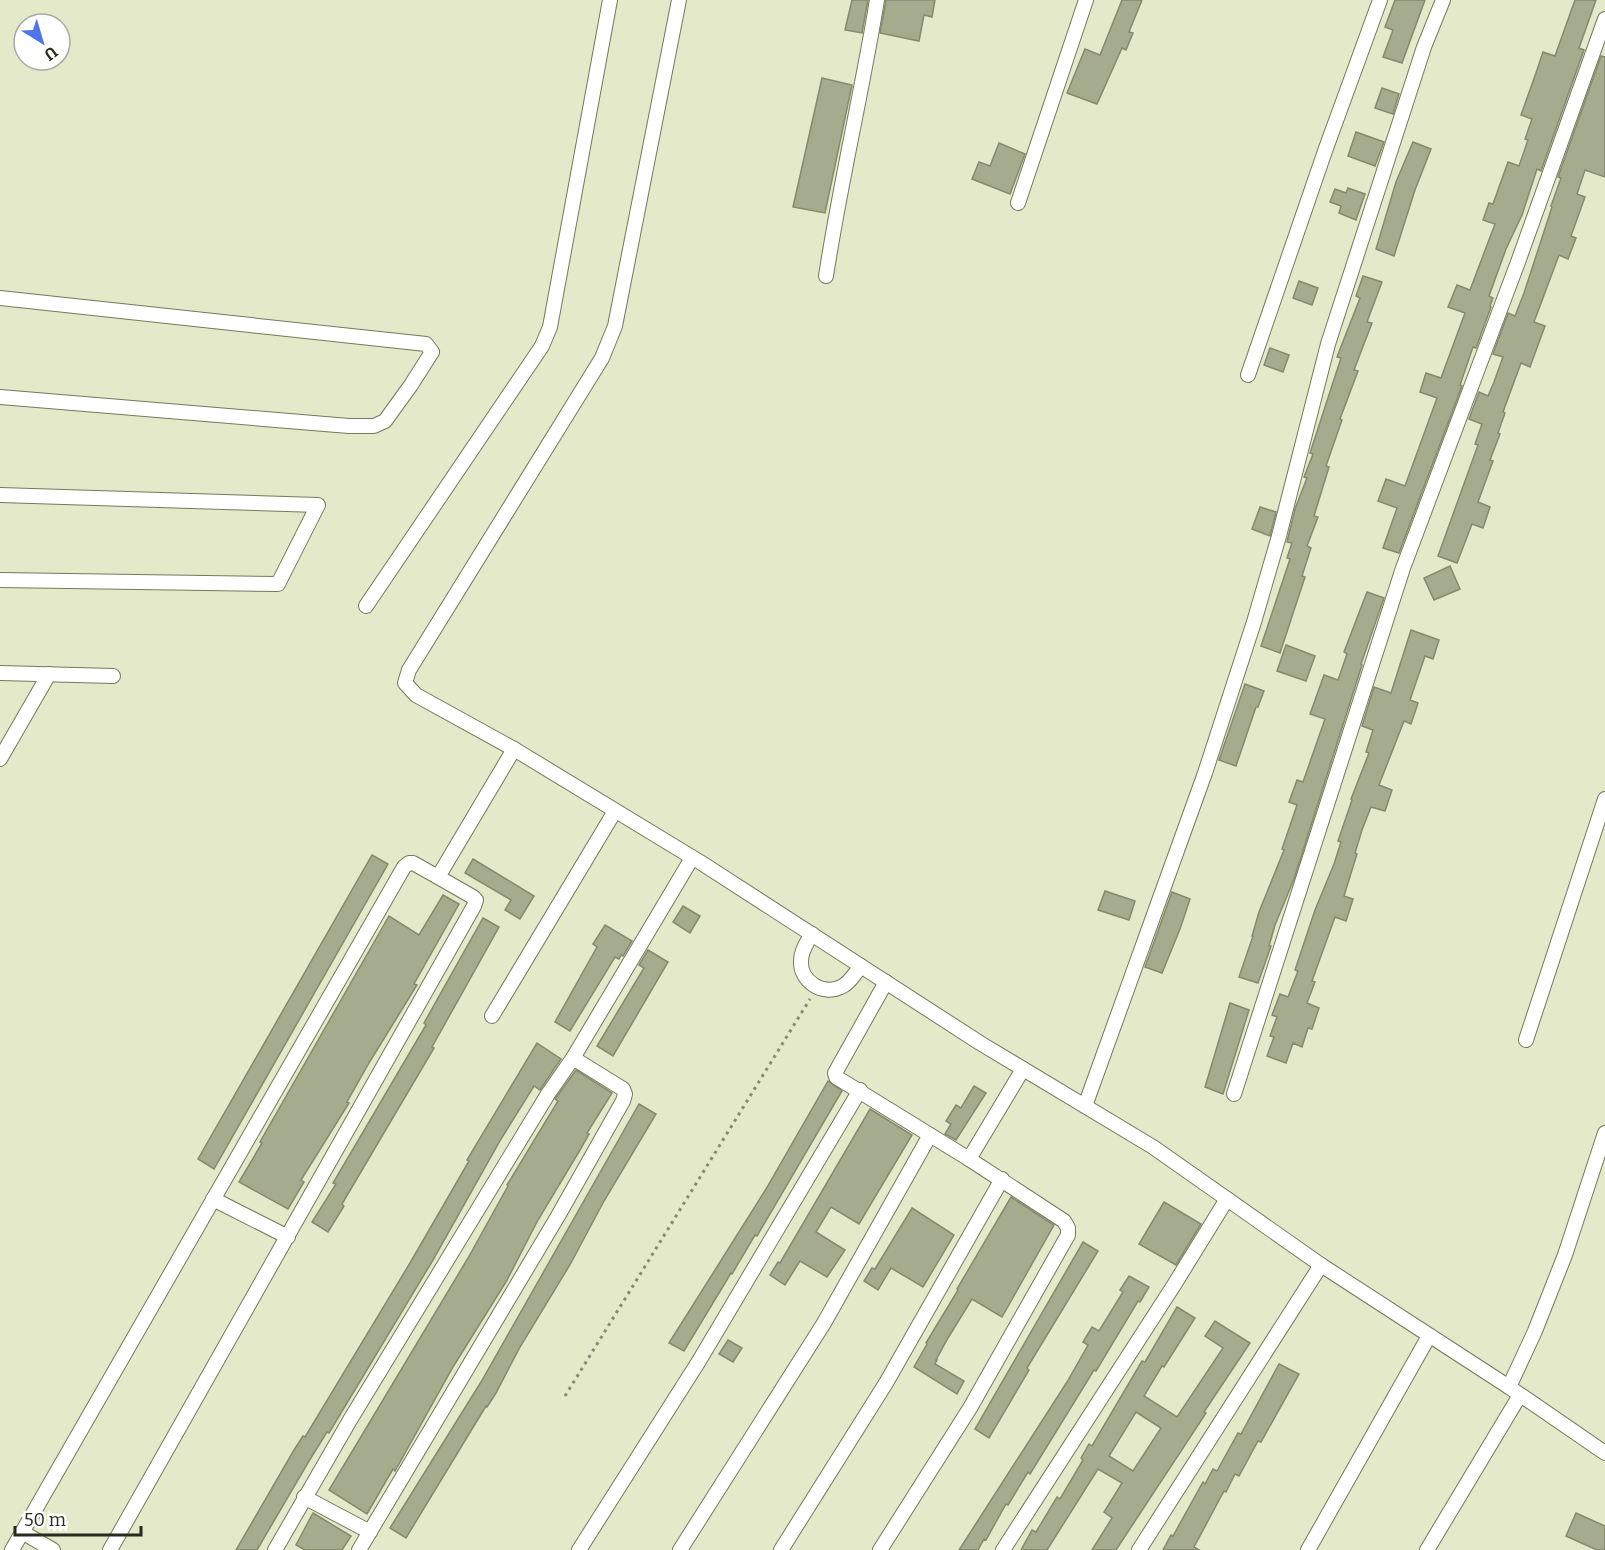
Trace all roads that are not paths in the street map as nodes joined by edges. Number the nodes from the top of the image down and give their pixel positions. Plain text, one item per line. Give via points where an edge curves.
1 (610, 0) edge
2 (680, 0) edge
3 (877, 0) edge
4 (1086, 0) edge
5 (1380, 0) edge
6 (1443, 0) edge
7 (1605, 19) edge
8 (1018, 203) dead end
9 (826, 276) dead end
10 (0, 298) edge
11 (1248, 375) dead end
12 (0, 397) edge
13 (0, 495) edge
14 (0, 580) edge
15 (366, 606) dead end
16 (0, 673) edge
17 (48, 674) junction
18 (113, 676) dead end
19 (514, 749) junction
20 (0, 759) edge
21 (1605, 798) edge
22 (615, 811) junction
23 (692, 858) junction
24 (438, 877) junction
25 (812, 934) junction
26 (861, 966) junction
27 (886, 982) junction
28 (492, 1016) dead end
29 (1526, 1040) dead end
30 (573, 1058) junction
31 (1023, 1069) junction
32 (860, 1090) junction
33 (1234, 1094) dead end
34 (1085, 1106) junction
35 (1605, 1133) edge
36 (930, 1135) junction
37 (969, 1159) junction
38 (1002, 1179) junction
39 (213, 1199) junction
40 (1227, 1199) junction
41 (288, 1237) junction
42 (1322, 1265) junction
43 (1429, 1336) junction
44 (1514, 1391) junction
45 (1605, 1453) edge
46 (304, 1497) junction
47 (22, 1532) junction
48 (370, 1532) junction
49 (12, 1550) edge
50 (53, 1550) edge
51 (110, 1550) edge
52 (275, 1550) edge
53 (359, 1550) edge
54 (579, 1550) edge
55 (680, 1550) edge
56 (781, 1550) edge
57 (880, 1550) edge
58 (1003, 1550) edge
59 (1139, 1550) edge
60 (1308, 1550) edge
61 (1427, 1550) edge

1 - 15 street via 550,327 542,346
2 - 19 street via 615,326 602,358 406,679 408,688 416,695
3 - 9 street
4 - 8 street
5 - 11 street
6 - 34 street via 1420,57 1328,344 1254,622 1205,773
7 - 33 street via 1403,568
10 - 12 street via 426,344 432,352 388,418 374,426
13 - 14 street via 318,505 278,584
16 - 17 street
17 - 18 street
17 - 20 street
19 - 22 street
19 - 24 street
21 - 29 street
22 - 23 street
22 - 28 street
23 - 25 street
23 - 30 street
24 - 39 street via 413,863 404,867
24 - 41 street via 473,897 474,906
25 - 26 street
25 - 26 street via 801,961 805,977 817,987 841,987
26 - 27 street
27 - 31 street
27 - 32 street via 835,1073
30 - 46 street
30 - 48 street via 623,1089 623,1101
31 - 34 street
31 - 37 street
32 - 36 street
32 - 54 street via 699,1361
34 - 40 street
35 - 44 street
36 - 37 street
36 - 55 street via 824,1323
37 - 38 street
38 - 56 street via 886,1383
38 - 57 street via 1064,1221 1068,1235 970,1408
39 - 41 street
39 - 47 street
40 - 42 street
40 - 58 street
41 - 51 street
42 - 43 street
42 - 59 street
43 - 44 street
43 - 60 street
44 - 45 street
44 - 61 street
46 - 48 street
46 - 52 street
47 - 49 street
47 - 50 street
48 - 53 street

